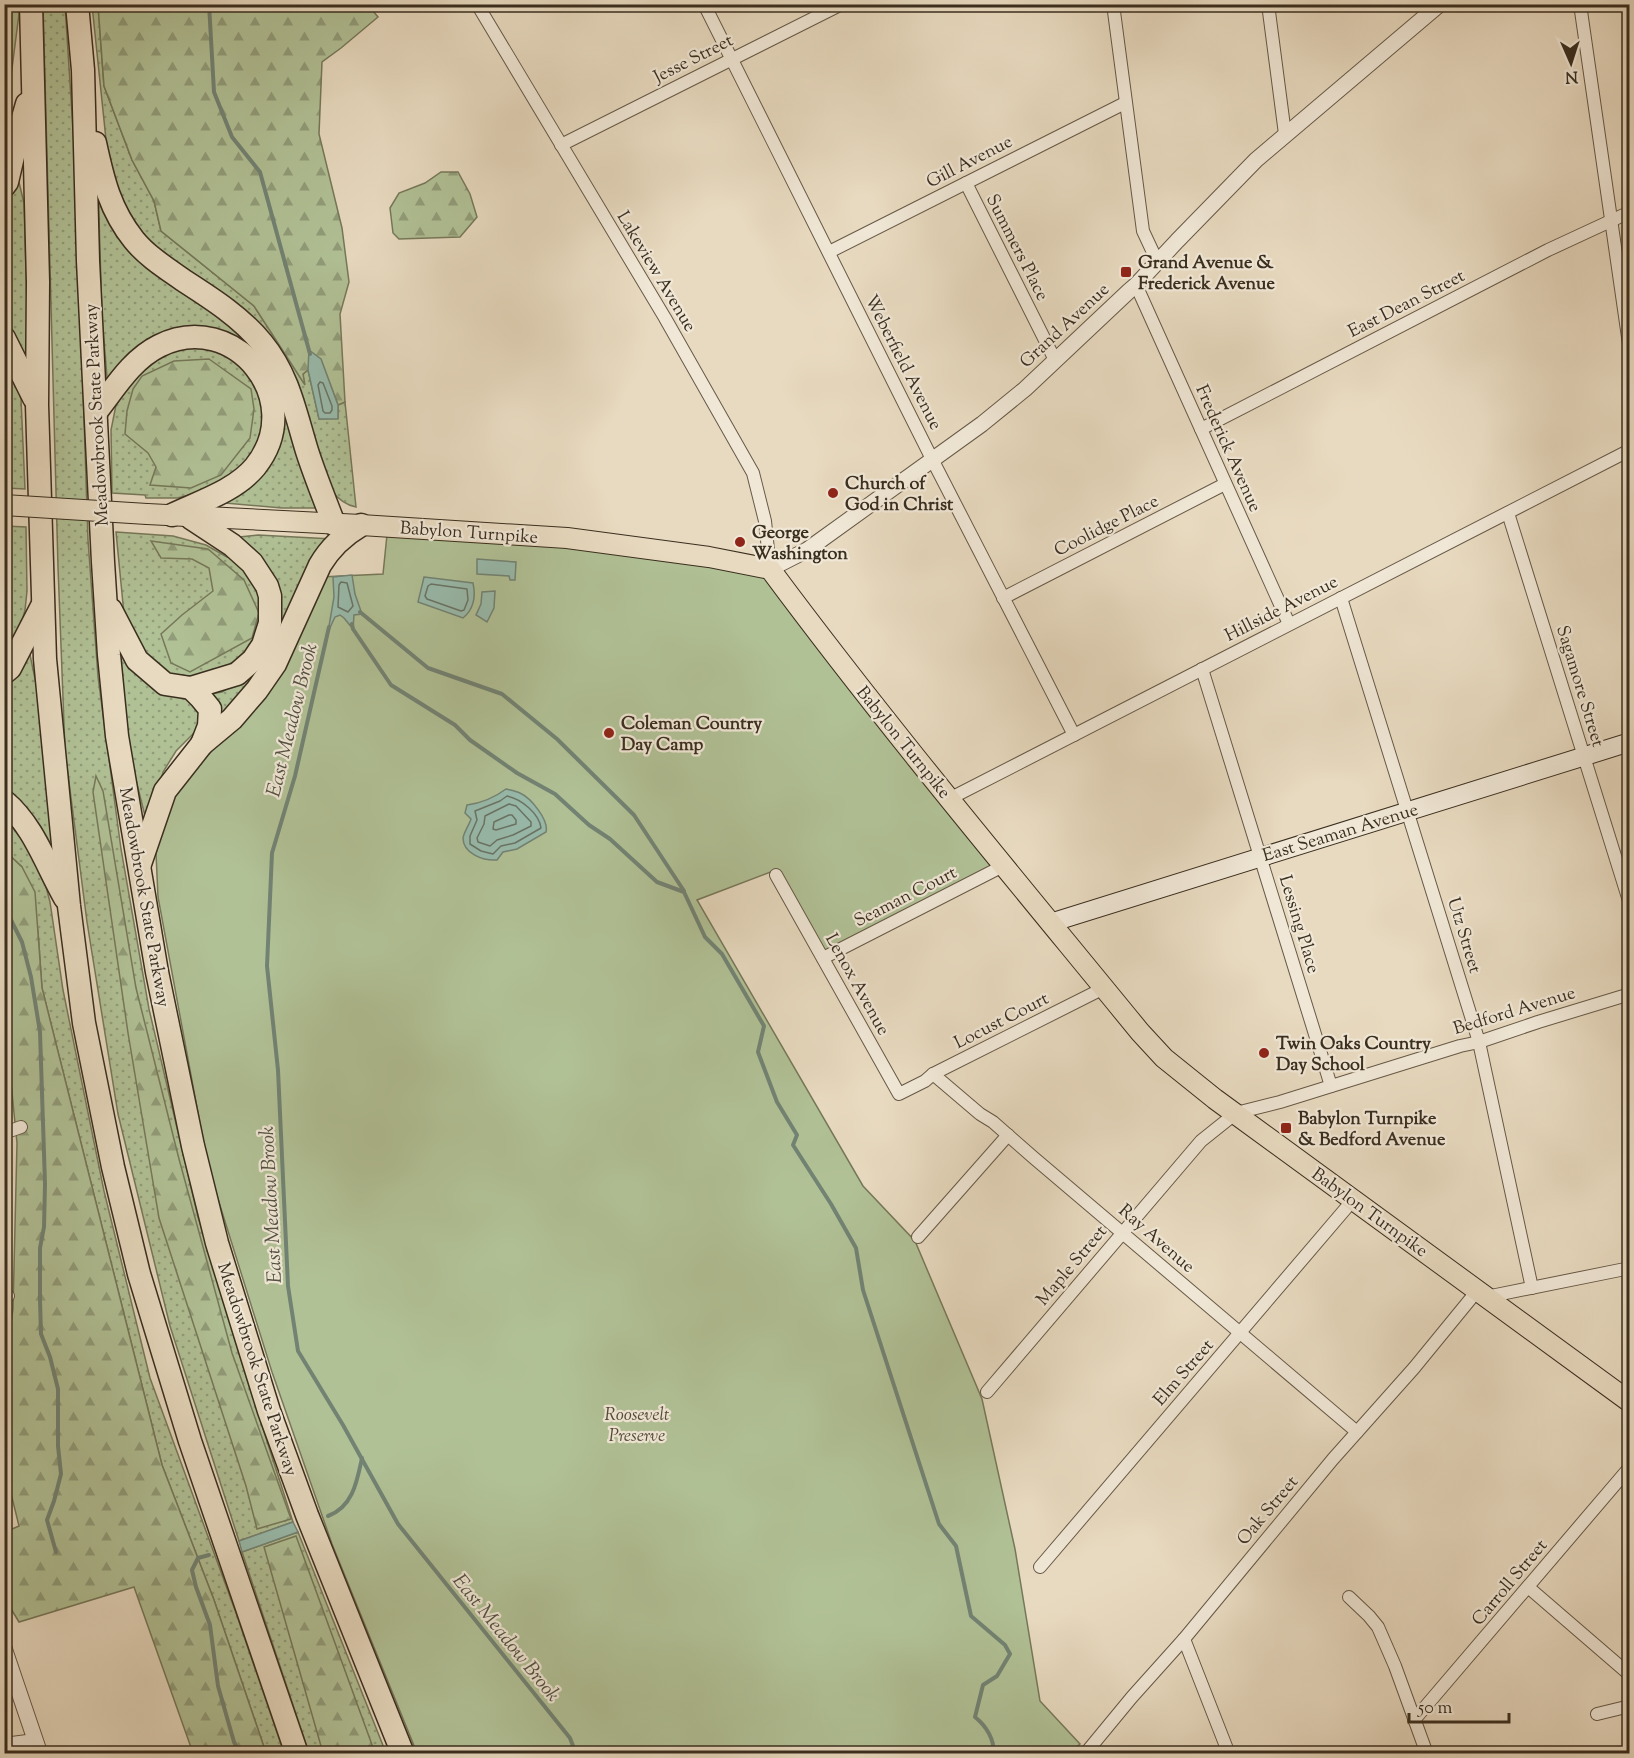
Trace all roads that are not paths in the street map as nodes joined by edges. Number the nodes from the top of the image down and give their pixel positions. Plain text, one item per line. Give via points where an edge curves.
1 (31, 4) edge
2 (77, 4) edge
3 (477, 4) edge
4 (704, 4) edge
5 (842, 4) edge
6 (1113, 4) edge
7 (1268, 4) edge
8 (1440, 4) edge
9 (1580, 4) edge
10 (1424, 11) edge
11 (732, 59) junction
12 (33, 82) junction
13 (84, 94) junction
14 (1125, 103) junction
15 (1285, 135) junction
16 (561, 145) junction
17 (966, 183) junction
18 (4, 186) edge
19 (1629, 212) edge
20 (1611, 220) junction
21 (829, 252) junction
22 (1158, 263) junction
23 (1136, 285) junction
24 (4, 338) edge
25 (1629, 351) edge
26 (1055, 360) junction
27 (37, 405) junction
28 (96, 412) junction
29 (1201, 429) junction
30 (1629, 450) edge
31 (933, 461) junction
32 (1226, 484) junction
33 (4, 505) edge
34 (1508, 513) junction
35 (182, 517) junction
36 (334, 524) junction
37 (361, 525) junction
38 (770, 569) junction
39 (1003, 598) junction
40 (1341, 598) junction
41 (107, 602) junction
42 (43, 605) junction
43 (1289, 624) junction
44 (1202, 669) junction
45 (4, 673) edge
46 (191, 688) junction
47 (1074, 735) junction
48 (1629, 742) edge
49 (202, 744) junction
50 (1584, 757) junction
51 (949, 799) junction
52 (4, 801) edge
53 (1407, 811) junction
54 (1260, 857) junction
55 (140, 866) junction
56 (1003, 866) junction
57 (776, 875) dead end
58 (1629, 904) edge
59 (69, 906) junction
60 (1050, 922) junction
61 (823, 958) junction
62 (1104, 988) junction
63 (1629, 994) edge
64 (1479, 1042) junction
65 (933, 1074) junction
66 (916, 1086) joint
67 (1331, 1086) junction
68 (1236, 1113) junction
69 (21, 1127) dead end
70 (4, 1132) edge
71 (1008, 1135) junction
72 (1353, 1200) junction
73 (1123, 1233) junction
74 (918, 1237) dead end
75 (1629, 1268) edge
76 (1532, 1288) junction
77 (1482, 1294) junction
78 (1240, 1333) junction
79 (987, 1392) dead end
80 (1629, 1402) edge
81 (1357, 1432) junction
82 (1629, 1467) edge
83 (1040, 1567) dead end
84 (1528, 1587) junction
85 (1349, 1597) dead end
86 (1184, 1639) junction
87 (4, 1648) edge
88 (1629, 1675) edge
89 (1629, 1706) edge
90 (1597, 1714) dead end
91 (1414, 1720) junction
92 (4, 1744) edge
93 (38, 1747) edge
94 (297, 1754) edge
95 (403, 1754) edge
96 (1085, 1754) edge
97 (1229, 1754) edge
98 (1427, 1754) edge

1 - 12 highway
2 - 13 highway, Meadowbrook State Parkway
3 - 16 street, Lakeview Avenue
4 - 11 street, Weberfield Avenue
5 - 11 street, Jesse Street
6 - 14 street
7 - 15 street
8 - 10 street, Grand Avenue
9 - 20 street
10 - 15 street, Grand Avenue
11 - 16 street, Jesse Street
11 - 21 street, Weberfield Avenue
12 - 18 highway
12 - 27 highway
13 - 28 highway, Meadowbrook State Parkway
13 - 36 highway via 104,184 117,216 135,241 162,266 239,320 273,358 293,399
14 - 17 street, Gill Avenue
14 - 22 street via 1143,231
15 - 22 street, Grand Avenue
16 - 38 street, Lakeview Avenue via 753,473 765,521
17 - 21 street, Gill Avenue
17 - 26 street, Summers Place
19 - 20 street, East Dean Street
20 - 25 street
20 - 29 street, East Dean Street
21 - 31 street, Weberfield Avenue
22 - 23 street, Grand Avenue
23 - 26 street, Grand Avenue
23 - 29 street, Frederick Avenue
24 - 27 highway
26 - 31 street, Grand Avenue via 1025,389
27 - 42 highway
28 - 35 highway via 134,363 174,340 216,340 237,350 254,365 270,394 273,418 267,447 242,479
28 - 41 highway, Meadowbrook State Parkway
29 - 32 street, Frederick Avenue
30 - 34 street, Hillside Avenue
31 - 38 street, Grand Avenue via 807,550
31 - 39 street, Weberfield Avenue
32 - 39 street, Coolidge Place
32 - 43 street, Frederick Avenue
33 - 35 main road, Babylon Turnpike, bridge
34 - 40 street, Hillside Avenue
34 - 50 street, Sagamore Street
35 - 36 main road, Babylon Turnpike
35 - 46 highway via 232,546 252,563 270,596 270,623 253,660 237,674
36 - 37 main road, Babylon Turnpike
37 - 38 main road, Babylon Turnpike via 567,538
37 - 49 highway via 323,559 275,664 257,690 232,719
38 - 51 main road, Babylon Turnpike
39 - 47 street, Weberfield Avenue
40 - 43 street, Hillside Avenue
40 - 53 street, Utz Street
41 - 46 highway via 137,660 165,684
41 - 55 highway, Meadowbrook State Parkway via 117,736
42 - 45 highway
42 - 59 highway
43 - 44 street, Hillside Avenue
44 - 47 street, Hillside Avenue
44 - 54 street, Lessing Place
46 - 49 highway via 210,709
47 - 51 street, Hillside Avenue
48 - 50 main road, East Seaman Avenue
49 - 55 highway via 165,791
50 - 53 main road, East Seaman Avenue
50 - 58 street, Sagamore Street
51 - 56 main road, Babylon Turnpike
52 - 59 highway via 33,836
53 - 54 main road, East Seaman Avenue
53 - 64 street, Utz Street
54 - 60 main road, East Seaman Avenue
54 - 67 street, Lessing Place
55 - 95 highway, Meadowbrook State Parkway via 157,972 217,1243 306,1515
56 - 60 main road, Babylon Turnpike
56 - 61 street, Seaman Court
57 - 61 street, Lenox Avenue
59 - 94 highway via 84,1023 139,1274 190,1441
60 - 62 main road, Babylon Turnpike
61 - 66 street, Lenox Avenue via 899,1094
62 - 65 street, Locust Court
62 - 68 main road, Babylon Turnpike via 1164,1058
63 - 64 street, Bedford Avenue
64 - 67 street, Bedford Avenue
64 - 76 street, Utz Street
65 - 66 street, Locust Court
65 - 71 street, Ray Avenue
67 - 68 street, Bedford Avenue
68 - 72 main road, Babylon Turnpike
68 - 73 street, Maple Street via 1202,1140
69 - 70 street
71 - 73 street, Ray Avenue
71 - 74 street
72 - 77 main road, Babylon Turnpike
72 - 78 street, Elm Street
73 - 78 street, Ray Avenue
73 - 79 street, Maple Street
75 - 76 street
76 - 77 street
77 - 80 main road, Babylon Turnpike
77 - 81 street, Oak Street
78 - 81 street, Ray Avenue
78 - 83 street, Elm Street
81 - 86 street, Oak Street
82 - 84 street, Carroll Street
84 - 88 street
84 - 91 street, Carroll Street
85 - 91 street via 1378,1628
86 - 96 street, Oak Street
86 - 97 street
87 - 93 street
89 - 90 street
91 - 98 street
92 - 93 street

